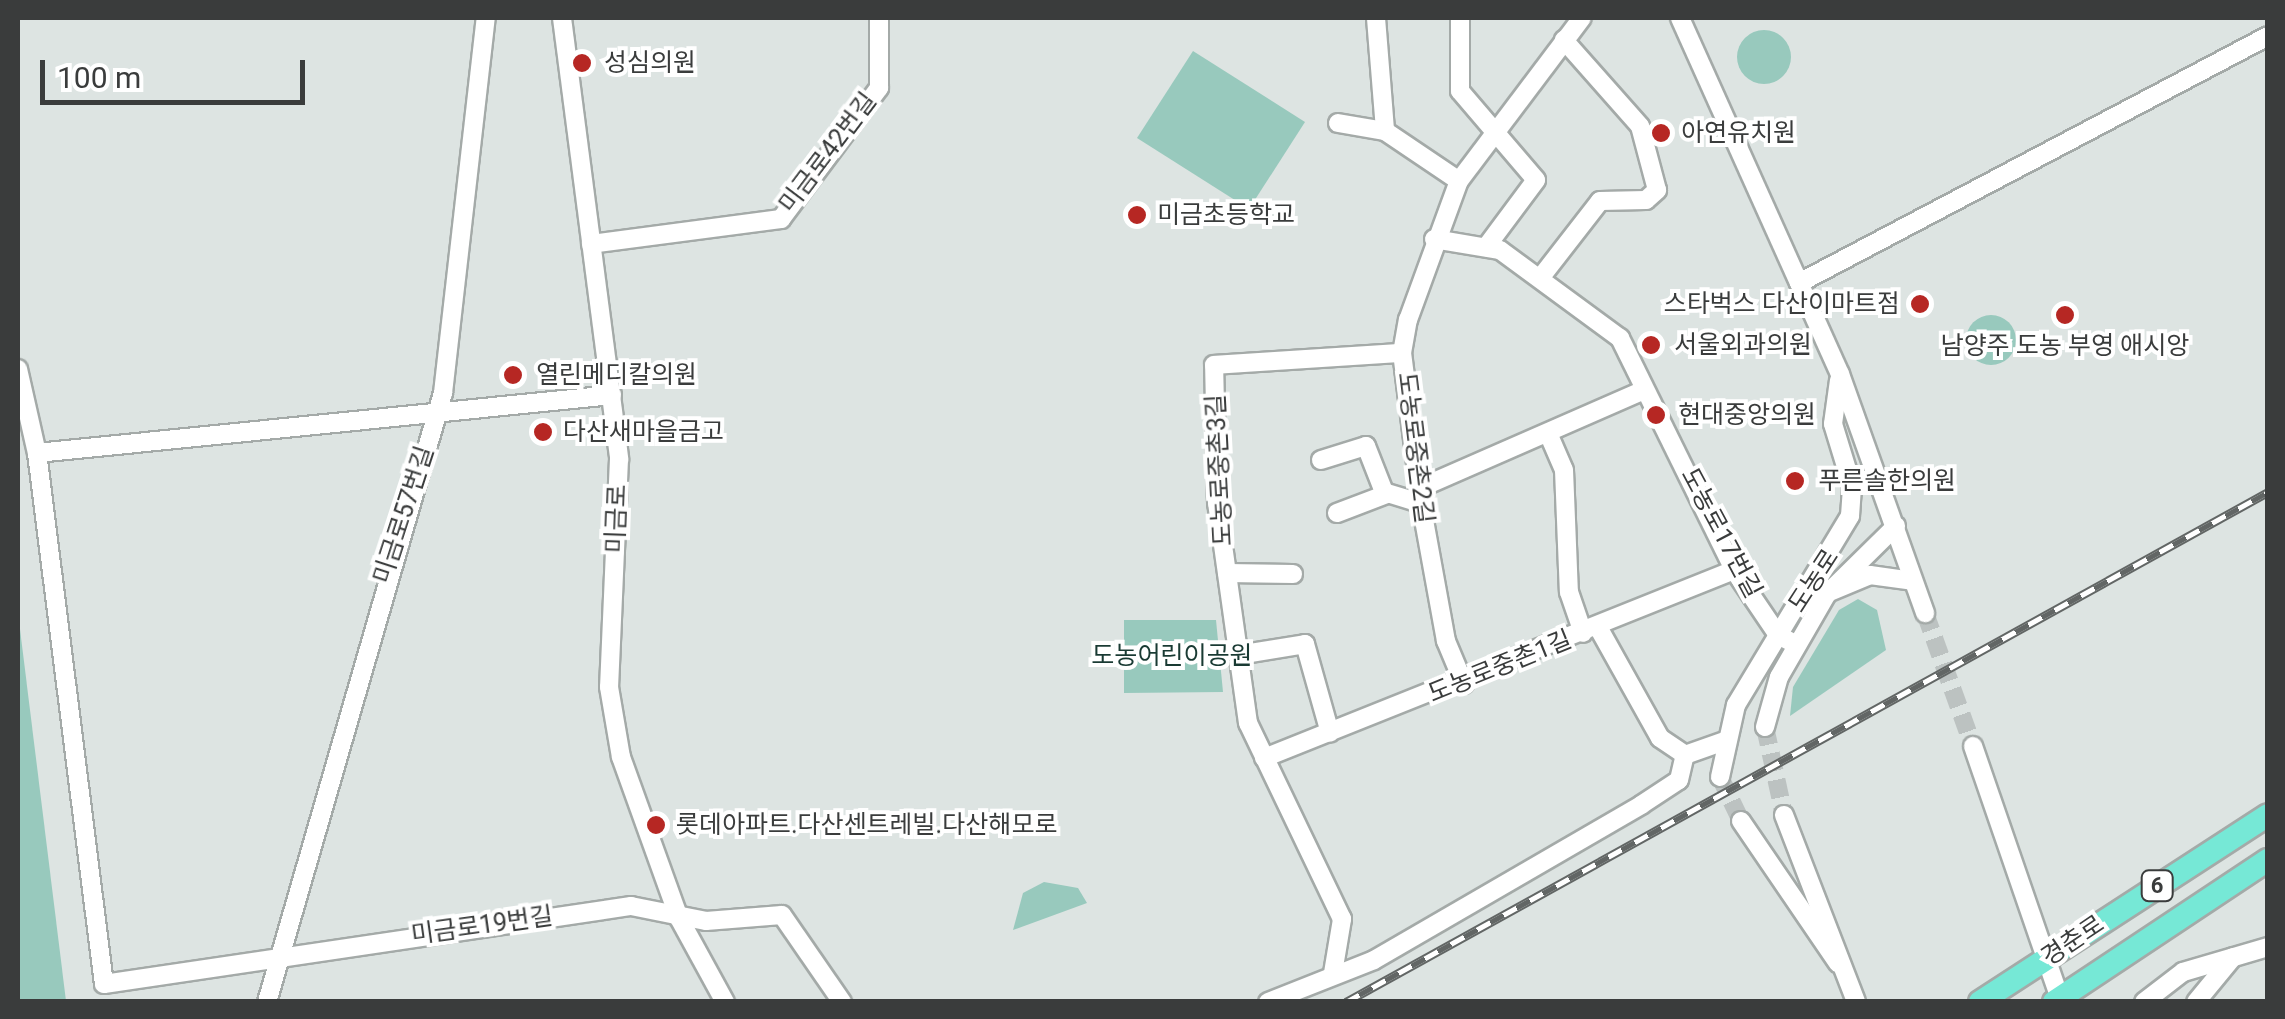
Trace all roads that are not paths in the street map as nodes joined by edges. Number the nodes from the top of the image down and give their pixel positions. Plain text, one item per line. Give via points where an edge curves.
1 (486, 18) edge
2 (562, 18) edge
3 (879, 18) edge
4 (1376, 18) edge
5 (1460, 18) edge
6 (1582, 18) edge
7 (1680, 18) edge
8 (2268, 36) edge
9 (1564, 40) junction
10 (1338, 123) dead end
11 (1385, 131) junction
12 (1493, 132) junction
13 (1459, 180) junction
14 (1434, 239) junction
15 (591, 244) junction
16 (1486, 247) junction
17 (1542, 276) junction
18 (1799, 282) junction
19 (1402, 354) junction
20 (18, 370) edge
21 (1840, 374) junction
22 (1644, 390) junction
23 (612, 395) junction
24 (435, 420) junction
25 (1548, 433) junction
26 (36, 453) junction
27 (1322, 460) dead end
28 (1388, 494) junction
29 (1420, 496) junction
30 (1337, 513) dead end
31 (1896, 526) junction
32 (1734, 570) junction
33 (1226, 574) junction
34 (1292, 574) dead end
35 (1914, 582) junction
36 (1827, 594) junction
37 (1926, 613) tunnel mouth
38 (1591, 630) junction
39 (1787, 639) junction
40 (1238, 655) junction
41 (1464, 684) junction
42 (1765, 727) tunnel mouth
43 (1330, 733) junction
44 (1725, 741) junction
45 (1973, 746) tunnel mouth
46 (1684, 755) junction
47 (1264, 758) junction
48 (1720, 777) tunnel mouth
49 (1784, 815) tunnel mouth
50 (2268, 815) edge
51 (1741, 821) tunnel mouth
52 (2268, 860) edge
53 (679, 918) junction
54 (2268, 947) edge
55 (284, 956) junction
56 (2233, 957) junction
57 (2048, 959) junction
58 (1838, 963) junction
59 (1333, 973) junction
60 (2058, 1000) edge
61 (267, 1002) edge
62 (724, 1002) edge
63 (842, 1002) edge
64 (1268, 1002) edge
65 (1856, 1002) edge
66 (1980, 1002) edge
67 (2144, 1002) edge
68 (2196, 1002) edge

1 - 24 street, 미금로57번길 via 457,312
2 - 15 street, 미금로
3 - 15 street, 미금로42번길 via 878,88 782,219
4 - 11 street
5 - 12 street via 1460,90
6 - 9 street, 도농로중촌2길
7 - 18 street
8 - 18 street
9 - 12 street, 도농로중촌2길
9 - 17 street via 1640,126 1657,190 1646,200 1600,201
10 - 11 street
11 - 13 street
12 - 13 street, 도농로중촌2길
12 - 16 street via 1536,180
13 - 14 street, 도농로중촌2길
14 - 16 street, 도농로17번길
14 - 19 street, 도농로중촌2길
15 - 23 street, 미금로
16 - 17 street, 도농로17번길
17 - 22 street, 도농로17번길 via 1620,338
18 - 21 street
19 - 29 street, 도농로중촌2길
19 - 33 street, 도농로중촌3길 via 1214,365
20 - 26 street
21 - 31 street
21 - 39 street, 도농로 via 1833,424 1852,486 1850,516
22 - 25 street
22 - 32 street, 도농로17번길
23 - 24 street
23 - 53 street, 미금로 via 619,459 609,687 630,796
24 - 26 street
24 - 55 street, 미금로57번길 via 347,704
25 - 29 street
25 - 38 street via 1564,470 1570,592
26 - 55 street, 미금로19번길 via 104,984
27 - 28 street via 1366,446
28 - 29 street
28 - 30 street
29 - 41 street, 도농로중촌2길 via 1446,640
31 - 35 street
31 - 36 street, 도농로
32 - 38 street, 도농로중촌1길
32 - 39 street, 도농로17번길
33 - 34 street
33 - 40 street, 도농로중촌3길
35 - 36 street via 1870,575
35 - 37 street
36 - 39 street, 도농로
38 - 41 street, 도농로중촌1길
38 - 46 street via 1660,738
39 - 42 street, 도농로
39 - 44 street, 도농로
40 - 43 street via 1304,644
40 - 47 street, 도농로중촌3길
41 - 43 street, 도농로중촌1길
43 - 47 street, 도농로중촌1길
44 - 46 street
44 - 48 street, 도농로
45 - 57 street
46 - 59 street via 1679,780 1641,805 1374,960
47 - 59 street, 도농로중촌3길 via 1342,919
49 - 58 street
50 - 57 main road, 경춘로 / 6
51 - 58 street
52 - 60 main road, 경춘로
53 - 55 street, 미금로19번길 via 631,906
53 - 62 street, 미금로
53 - 63 street, 미금로19번길 via 782,915
54 - 56 street
55 - 61 street, 미금로57번길
56 - 67 street via 2183,972
56 - 68 street
57 - 60 street
57 - 66 main road, 경춘로 / 6
58 - 65 street
59 - 64 street

